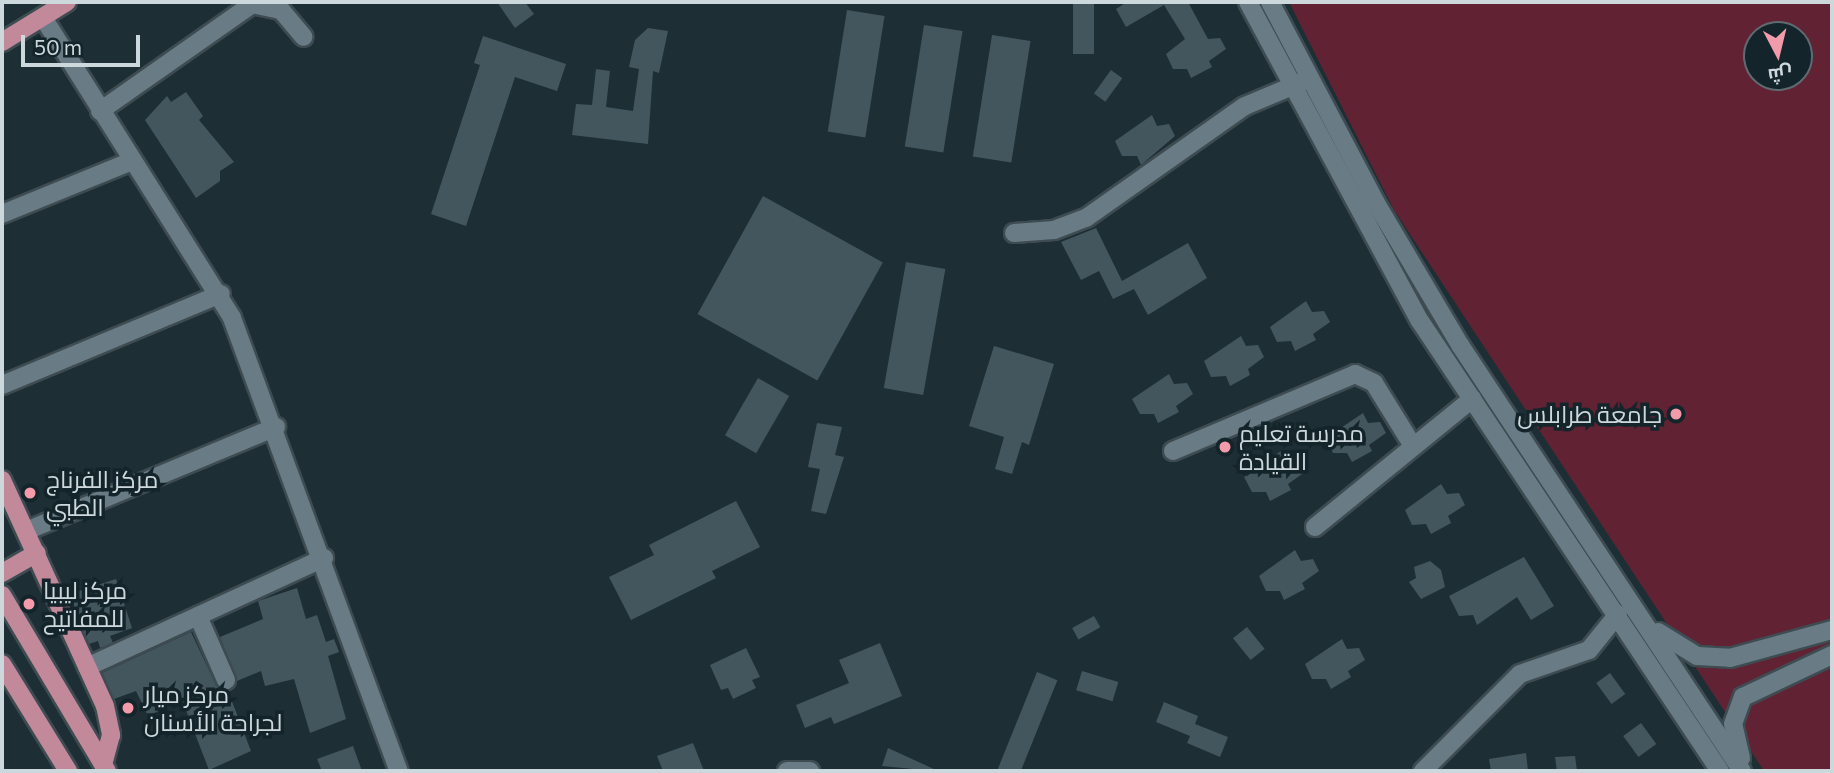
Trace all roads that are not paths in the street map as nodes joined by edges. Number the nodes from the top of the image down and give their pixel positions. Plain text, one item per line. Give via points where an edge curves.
1 (67, 2) edge
2 (1248, 2) edge
3 (1270, 2) edge
4 (44, 19) junction
5 (304, 37) dead end
6 (2, 42) edge
7 (1310, 79) junction
8 (1291, 86) junction
9 (100, 111) junction
10 (132, 161) junction
11 (2, 214) edge
12 (1014, 233) dead end
13 (221, 294) junction
14 (2, 385) edge
15 (1472, 399) junction
16 (276, 427) junction
17 (1413, 446) junction
18 (1173, 451) dead end
19 (2, 480) edge
20 (1315, 527) dead end
21 (26, 531) junction
22 (37, 553) junction
23 (324, 558) junction
24 (2, 573) edge
25 (2, 596) edge
26 (1618, 614) junction
27 (198, 616) junction
28 (1648, 626) junction
29 (1832, 630) edge
30 (1798, 638) junction
31 (1832, 655) edge
32 (2, 664) edge
33 (1809, 664) junction
34 (88, 667) junction
35 (226, 680) dead end
36 (105, 768) edge
37 (68, 771) edge
38 (399, 771) edge
39 (788, 771) edge
40 (810, 771) edge
41 (1423, 771) edge
42 (1720, 771) edge
43 (1744, 771) edge

1 - 4 main road
2 - 8 street
3 - 7 street
4 - 6 main road
4 - 9 street
5 - 9 street via 281,10 252,4
7 - 8 street
7 - 28 street via 1460,345
8 - 12 street via 1245,106 1086,218 1054,230
8 - 15 street via 1387,266
9 - 10 street
10 - 11 street
10 - 13 street
13 - 14 street
13 - 16 street
15 - 17 street
15 - 26 street
16 - 21 street
16 - 23 street
17 - 18 street via 1374,383 1355,374
17 - 20 street
19 - 21 main road
21 - 22 main road
22 - 24 main road
22 - 34 main road
23 - 27 street
23 - 38 street
25 - 36 main road
26 - 41 street via 1589,650 1520,674
26 - 42 street
27 - 34 street
27 - 35 street
28 - 30 street via 1678,647 1715,658
28 - 43 street
29 - 30 street
30 - 33 street
31 - 33 street
32 - 37 main road
33 - 43 street via 1758,685 1739,703 1733,724
34 - 36 main road via 110,720
39 - 40 street

